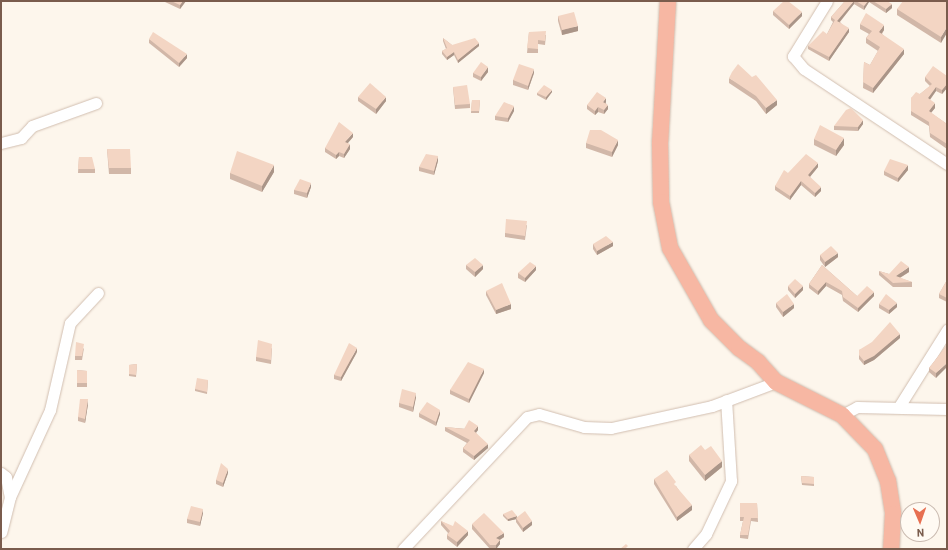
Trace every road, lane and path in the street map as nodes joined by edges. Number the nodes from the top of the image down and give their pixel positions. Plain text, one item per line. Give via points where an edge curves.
1 (668, 1) edge
2 (827, 1) edge
3 (96, 103) dead end
4 (1, 143) edge
5 (947, 164) edge
6 (98, 293) dead end
7 (947, 330) edge
8 (776, 382) junction
9 (726, 400) junction
10 (900, 405) junction
11 (947, 409) edge
12 (842, 415) junction
13 (1, 473) edge
14 (10, 497) junction
15 (1, 532) edge
16 (403, 549) edge
17 (693, 549) edge
18 (892, 549) edge

1 - 8 highway via 660,142 661,202 670,248 711,320
2 - 5 street via 793,56 804,68
3 - 4 street via 32,126 21,138
6 - 14 street via 70,324 50,410
7 - 10 street
8 - 9 street
8 - 12 highway
9 - 16 street via 611,428 584,427 539,414 527,417
9 - 17 street via 730,481 706,534
10 - 11 street via 917,410
10 - 12 street via 857,407
12 - 18 highway via 875,449 888,481 893,514
13 - 14 street via 6,477
14 - 15 street

